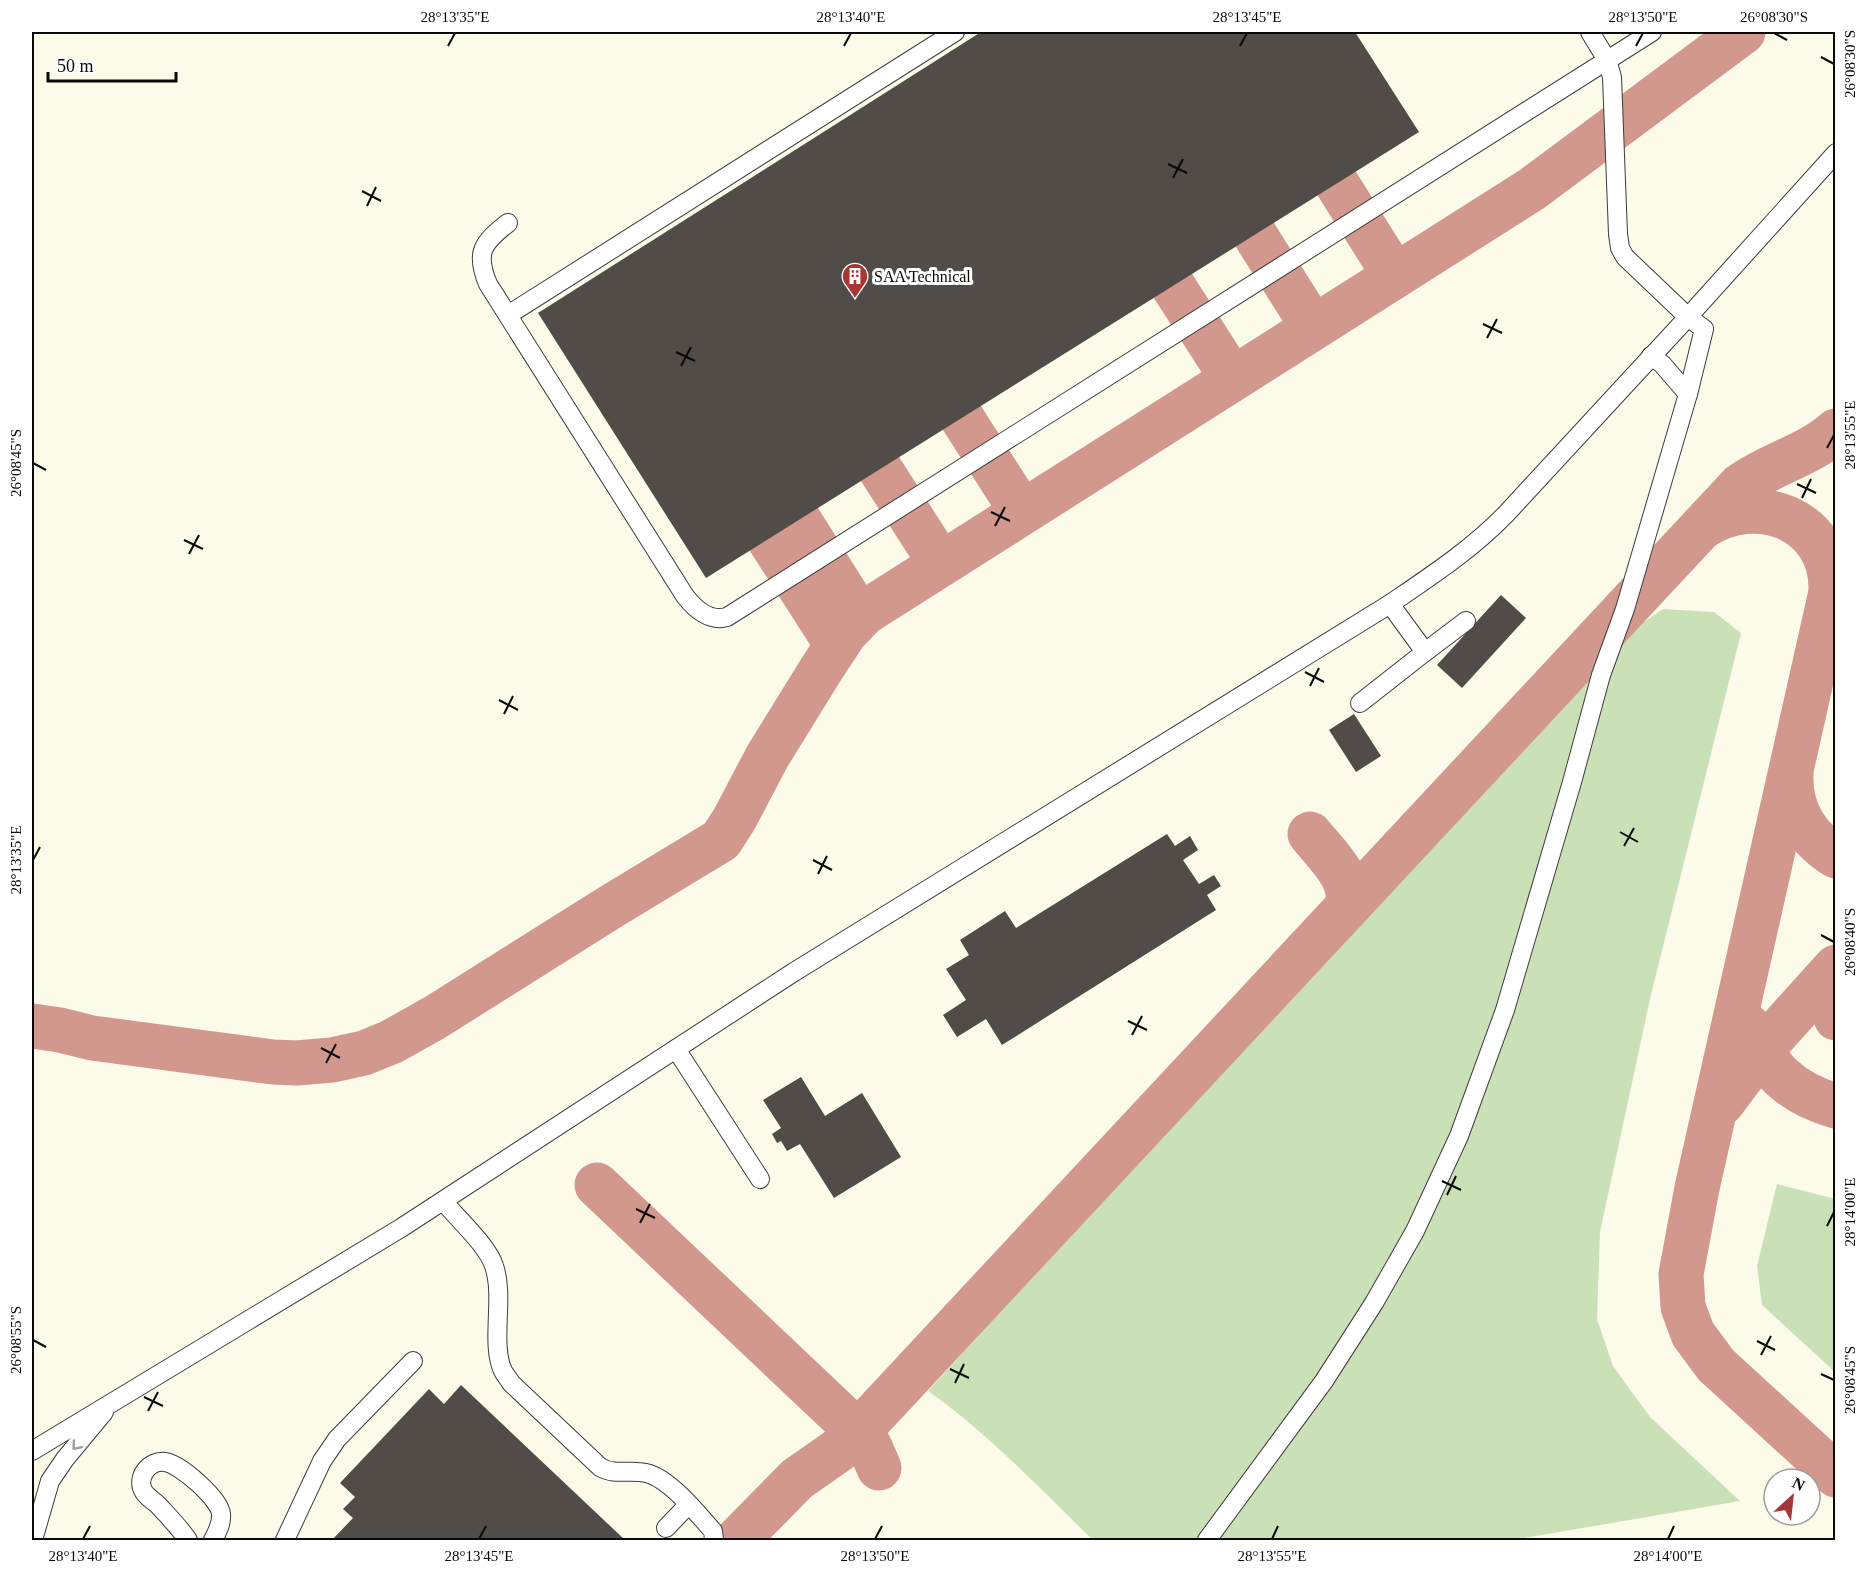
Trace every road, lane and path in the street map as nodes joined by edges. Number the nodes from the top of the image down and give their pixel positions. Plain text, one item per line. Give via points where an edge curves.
1 (955, 32) edge
2 (1590, 32) edge
3 (1652, 32) edge
4 (1607, 60) junction
5 (1836, 153) edge
6 (508, 224) dead end
7 (508, 315) junction
8 (1688, 317) junction
9 (1651, 356) junction
10 (1688, 394) junction
11 (1390, 603) junction
12 (1466, 621) dead end
13 (1425, 652) junction
14 (1360, 703) dead end
15 (676, 1049) junction
16 (760, 1179) dead end
17 (443, 1201) junction
18 (413, 1361) dead end
19 (113, 1401) junction
20 (32, 1451) edge
21 (688, 1505) junction
22 (666, 1528) dead end
23 (33, 1540) edge
24 (188, 1540) edge
25 (213, 1540) edge
26 (285, 1540) edge
27 (714, 1540) edge
28 (1207, 1540) edge

1 - 7 lane
2 - 4 lane
3 - 4 lane
4 - 7 lane via 721,619 702,612 685,596
4 - 8 lane via 1612,77 1620,248
5 - 8 lane
6 - 7 lane via 488,240 481,252 488,284
8 - 9 lane
8 - 10 lane via 1704,329
9 - 10 lane
9 - 11 lane via 1483,537
10 - 28 lane via 1625,609 1601,675 1505,1010 1460,1136 1415,1231 1374,1303 1324,1381
11 - 13 lane
11 - 15 lane
12 - 13 lane
13 - 14 lane
15 - 16 lane
15 - 17 lane
17 - 19 lane
17 - 21 lane via 495,1266 499,1349 503,1371 511,1383 600,1467 614,1473 649,1474 667,1484
18 - 26 lane via 337,1439 322,1461
19 - 20 lane
19 -> 23 lane via 50,1481
21 - 22 lane
21 - 27 lane via 713,1531
24 - 25 lane via 179,1526 143,1492 141,1480 145,1469 157,1462 177,1467 215,1499 221,1512

